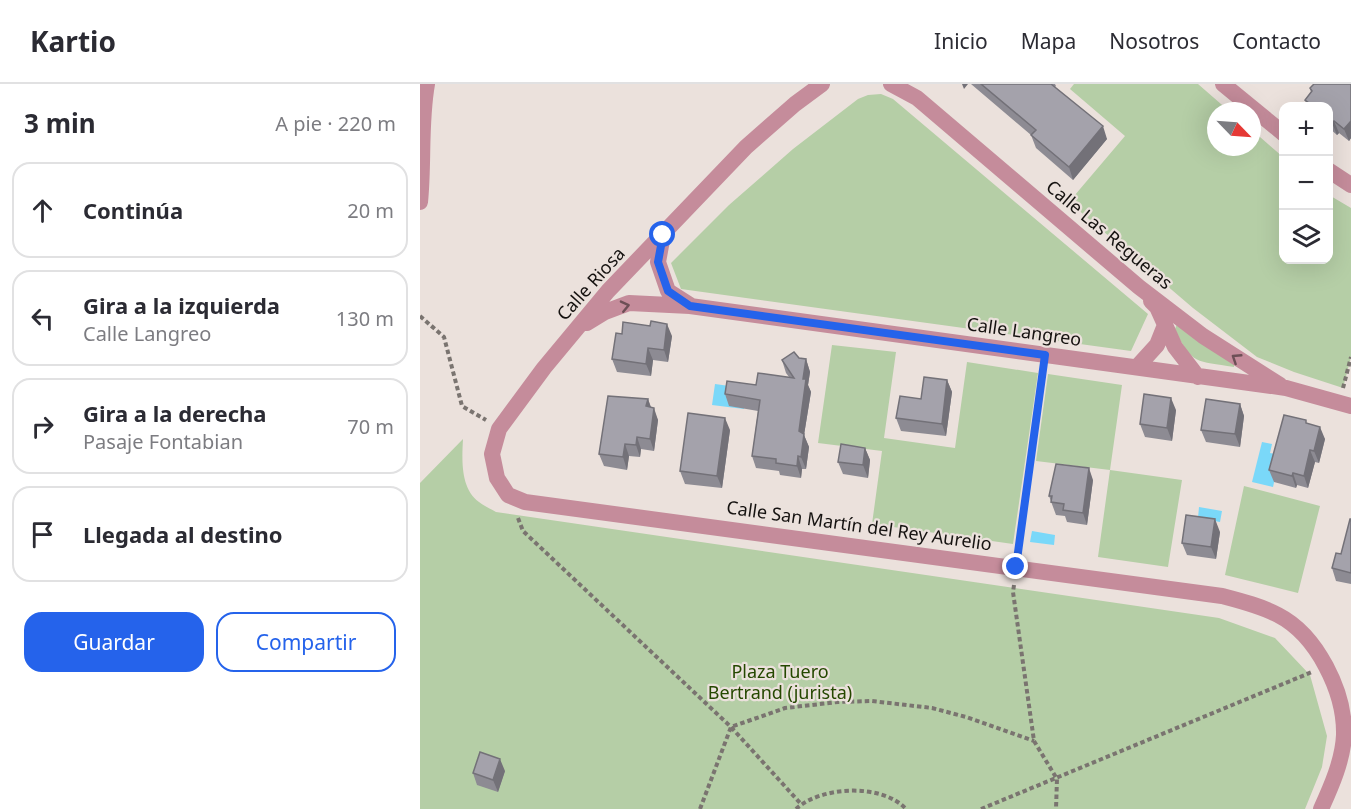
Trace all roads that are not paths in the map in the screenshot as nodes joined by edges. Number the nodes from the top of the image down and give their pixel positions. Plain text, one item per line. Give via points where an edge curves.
1 (426, 84) edge
2 (822, 84) edge
3 (891, 84) edge
4 (1223, 84) edge
5 (912, 91) edge
6 (1279, 130) edge
7 (1333, 173) edge
8 (1351, 185) edge
9 (420, 202) edge
10 (663, 235) junction
11 (1139, 287) junction
12 (690, 306) junction
13 (1165, 326) junction
14 (574, 332) junction
15 (1137, 368) junction
16 (1198, 377) junction
17 (1286, 388) junction
18 (1345, 404) edge
19 (508, 495) joint
20 (1321, 809) edge

1 - 9 street
2 - 10 street, Calle Riosa via 746,147
3 - 5 street, Calle Las Regueras
4 - 6 street
5 - 11 street, Calle Las Regueras
7 - 8 street
10 - 12 street via 658,262 668,291
10 - 14 street, Calle Riosa
11 - 13 street via 1157,307
17 -> 11 street, Calle Las Regueras via 1203,336
14 -> 12 street, Calle Langreo via 605,312 629,303
12 - 15 street, Calle Langreo
13 - 15 street via 1157,345
13 - 16 street via 1175,347
14 - 19 street, Calle Riosa via 499,429 492,454 497,478
15 - 16 street, Calle Langreo
16 - 17 street, Calle Langreo
17 - 18 street, Calle Langreo
19 - 20 street, Calle San Martín del Rey Aurelio via 525,502 1016,567 1246,602 1292,624 1314,647 1336,690 1344,735 1341,756

